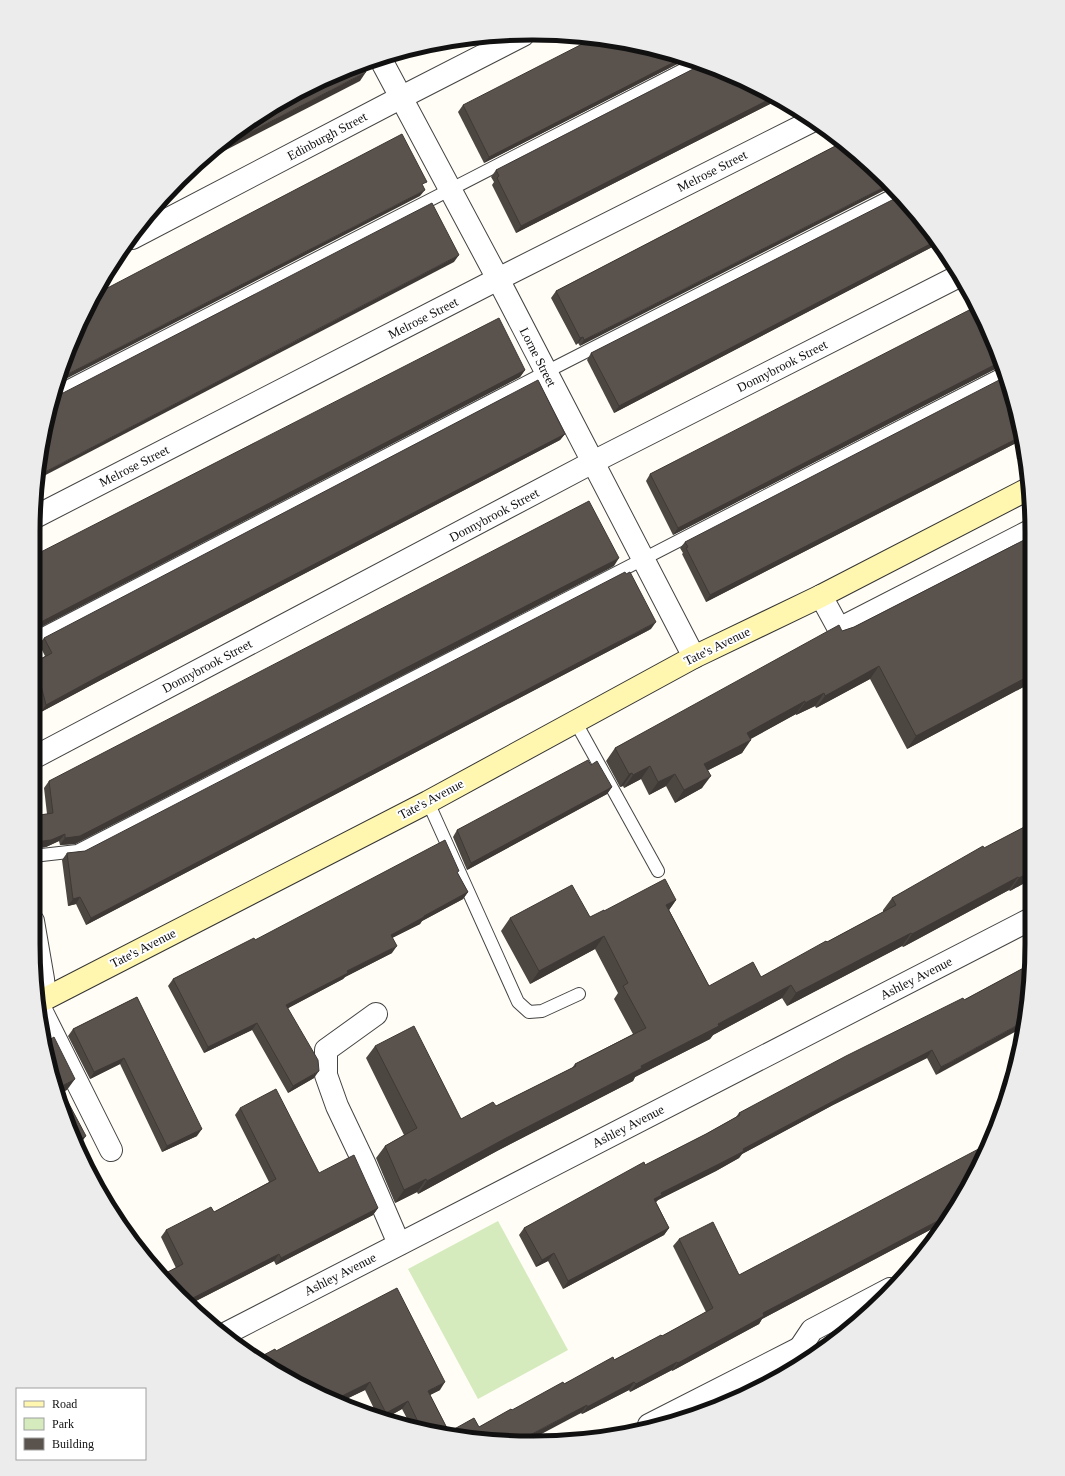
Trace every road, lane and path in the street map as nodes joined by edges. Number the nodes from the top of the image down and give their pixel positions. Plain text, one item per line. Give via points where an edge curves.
1 (512, 41) edge
2 (383, 63) edge
3 (690, 66) edge
4 (400, 98) junction
5 (807, 124) edge
6 (450, 190) junction
7 (892, 196) edge
8 (142, 233) edge
9 (954, 278) edge
10 (498, 280) junction
11 (546, 372) junction
12 (999, 375) edge
13 (61, 390) edge
14 (593, 462) junction
15 (1023, 491) edge
16 (41, 514) edge
17 (1025, 534) edge
18 (643, 559) junction
19 (821, 596) junction
20 (40, 635) edge
21 (694, 657) junction
22 (575, 721) junction
23 (40, 754) edge
24 (428, 802) junction
25 (40, 855) edge
26 (658, 871) dead end
27 (1025, 922) edge
28 (41, 965) edge
29 (42, 992) edge
30 (579, 994) dead end
31 (44, 1003) edge
32 (44, 1008) edge
33 (376, 1014) dead end
34 (111, 1150) dead end
35 (399, 1244) junction
36 (877, 1296) edge
37 (230, 1331) edge
38 (800, 1356) edge
39 (666, 1417) edge

1 - 4 street, Edinburgh Street
2 - 4 street, Lorne Street
3 - 6 lane
4 - 6 street, Lorne Street
4 - 8 street, Edinburgh Street
5 - 10 street, Melrose Street
6 - 10 street, Lorne Street
6 - 13 lane
7 - 11 lane
9 - 14 street, Donnybrook Street
10 - 11 street, Lorne Street
10 - 16 street, Melrose Street
11 - 14 street, Lorne Street
11 - 20 lane
12 - 18 lane
14 - 18 street, Lorne Street
14 - 23 street, Donnybrook Street
15 - 19 street, Tate's Avenue
17 - 19 street via 839,629
18 - 21 street, Lorne Street
18 - 25 lane via 77,851
19 - 21 street, Tate's Avenue
21 - 22 street, Tate's Avenue
22 - 24 street, Tate's Avenue
22 - 26 lane
24 - 30 lane via 518,1002 529,1012 542,1011
24 - 31 street, Tate's Avenue
27 - 35 street, Ashley Avenue
28 - 29 street
32 - 34 street
33 - 35 street via 326,1050 326,1075 337,1106
35 - 37 street, Ashley Avenue
36 - 38 street via 812,1330
38 - 39 street

